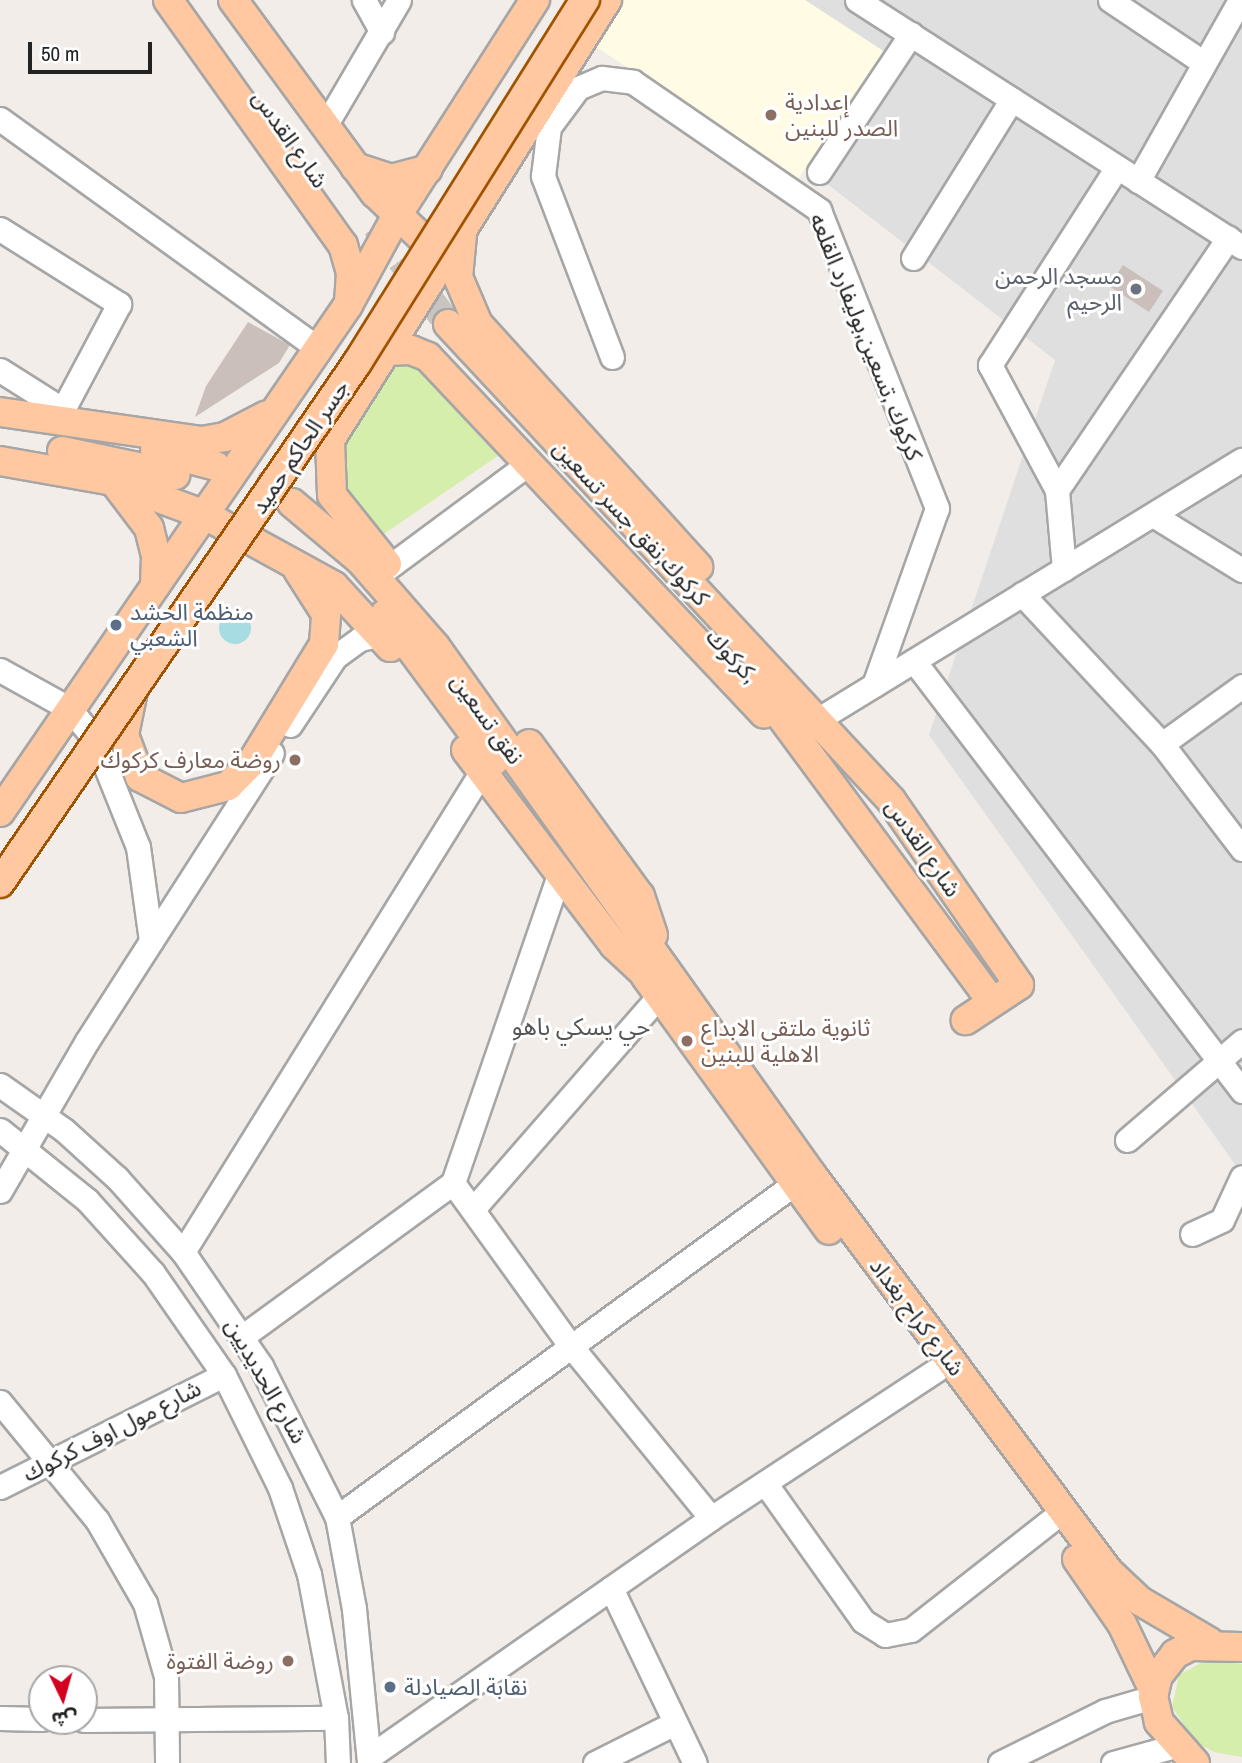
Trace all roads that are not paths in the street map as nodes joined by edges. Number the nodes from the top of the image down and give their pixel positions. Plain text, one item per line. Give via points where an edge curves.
1 (168, 0) edge
2 (192, 0) edge
3 (211, 0) edge
4 (233, 0) edge
5 (363, 0) edge
6 (400, 0) edge
7 (536, 0) edge
8 (564, 0) edge
9 (585, 0) edge
10 (607, 0) edge
11 (857, 0) edge
12 (1110, 0) edge
13 (1240, 0) edge
14 (382, 32) junction
15 (911, 34) junction
16 (1204, 63) junction
17 (1012, 99) junction
18 (0, 119) edge
19 (325, 126) junction
20 (355, 167) junction
21 (1117, 167) junction
22 (428, 169) junction
23 (819, 172) dead end
24 (1138, 181) junction
25 (0, 229) edge
26 (379, 229) junction
27 (1235, 243) edge
28 (913, 258) dead end
29 (450, 267) junction
30 (348, 305) junction
31 (441, 330) tunnel mouth
32 (319, 349) junction
33 (383, 351) junction
34 (611, 357) dead end
35 (0, 370) edge
36 (281, 405) junction
37 (0, 412) edge
38 (60, 412) junction
39 (0, 427) edge
40 (0, 444) edge
41 (1242, 460) edge
42 (0, 461) edge
43 (528, 463) junction
44 (113, 481) junction
45 (1057, 490) junction
46 (287, 511) tunnel mouth
47 (205, 515) junction
48 (1153, 515) junction
49 (286, 558) junction
50 (389, 567) junction
51 (1064, 569) junction
52 (1242, 570) edge
53 (155, 586) junction
54 (1023, 594) junction
55 (381, 634) junction
56 (914, 661) junction
57 (0, 670) edge
58 (136, 685) junction
59 (874, 685) junction
60 (1242, 686) edge
61 (71, 709) junction
62 (807, 727) junction
63 (1162, 744) junction
64 (482, 771) junction
65 (0, 811) edge
66 (1241, 844) edge
67 (0, 853) edge
68 (559, 875) junction
69 (0, 883) edge
70 (151, 941) junction
71 (649, 965) junction
72 (659, 996) junction
73 (992, 1002) junction
74 (966, 1020) dead end
75 (1242, 1041) edge
76 (1221, 1062) junction
77 (0, 1085) edge
78 (1242, 1091) edge
79 (45, 1116) junction
80 (0, 1130) edge
81 (1127, 1140) dead end
82 (26, 1151) junction
83 (1242, 1177) edge
84 (453, 1183) junction
85 (794, 1184) junction
86 (0, 1191) edge
87 (474, 1208) junction
88 (1232, 1220) edge
89 (1192, 1234) dead end
90 (183, 1252) junction
91 (243, 1336) junction
92 (570, 1345) junction
93 (936, 1370) junction
94 (225, 1375) junction
95 (0, 1402) edge
96 (51, 1461) junction
97 (765, 1483) junction
98 (0, 1487) edge
99 (337, 1517) junction
100 (711, 1518) junction
101 (1050, 1521) junction
102 (611, 1588) junction
103 (354, 1609) junction
104 (319, 1614) junction
105 (1210, 1642) junction
106 (1242, 1647) edge
107 (1154, 1694) junction
108 (0, 1718) edge
109 (336, 1718) junction
110 (28, 1719) edge
111 (98, 1720) edge
112 (168, 1721) junction
113 (675, 1723) junction
114 (1185, 1754) edge
115 (369, 1760) edge
116 (167, 1763) edge
117 (338, 1763) edge
118 (595, 1763) edge
119 (695, 1763) edge
120 (1000, 1763) edge
121 (1113, 1763) edge

1 - 30 main road via 343,245 351,273
2 - 26 main road, شارع القدس
3 - 26 main road
4 - 19 main road
5 - 14 street
6 - 14 street
7 - 22 main road
8 - 67 main road, جسر الحاكم حميد via 341,353
9 - 58 main road, جسر الحاكم حميد, bridge via 357,363
10 - 29 main road via 463,227
11 - 15 street
12 - 16 street
13 - 16 street
14 - 19 street
15 - 17 street
15 - 23 street
16 - 24 street
17 - 21 street
17 - 28 street
18 - 32 street
19 - 20 main road
20 - 22 main road via 391,179
20 - 26 main road
21 - 24 street
21 - 45 street via 990,365
22 - 26 main road
24 - 27 street
25 - 38 street via 119,304
26 - 29 main road
26 - 30 main road
27 - 45 street
29 - 33 main road
29 - 62 main road via 478,324 765,640
30 - 32 main road
31 - 62 main road, كركوك, via 763,690
32 - 36 main road
33 - 43 main road via 411,349 428,357
33 - 50 main road via 330,440 327,473 347,520
34 - 59 street, كركوك ,تسعين,بوليفارد القلعه via 543,176 549,127 578,88 602,78 633,82 819,210 937,508
35 - 38 street
36 - 38 main road via 248,428 202,441
36 - 47 main road
37 - 38 main road
39 - 40 main road via 120,442 212,475
41 - 48 street
42 - 44 main road
43 - 50 street
43 - 62 main road via 740,693
44 - 47 main road
44 - 53 main road via 149,528 156,556
45 - 51 street
46 - 71 main road, نفق تسعين via 388,617
47 - 49 main road
47 - 53 main road
48 - 51 street
48 - 52 street
49 - 55 main road via 334,586
49 - 58 main road, bridge via 306,577 326,614 324,644 251,762 228,786 181,798 157,790 131,763 125,720
50 - 71 main road via 597,833 640,896
51 - 54 street
53 - 61 main road
54 - 56 street
54 - 63 street
55 - 64 main road
55 - 70 street via 351,644 328,665
56 - 59 street
56 - 76 street
57 - 61 street
58 - 69 main road, جسر الحاكم حميد, bridge
59 - 62 street
60 - 63 street
61 - 65 main road
61 - 70 street via 95,740 130,824 146,882
62 - 73 main road, شارع القدس
62 - 73 main road, شارع القدس via 891,800 1018,985
63 - 66 street
64 - 68 main road
64 - 90 street
68 - 71 main road
68 - 84 street
70 - 79 street
71 - 72 main road, شارع كراج بغداد
71 - 105 main road, شارع كراج بغداد via 1108,1571 1140,1601
72 - 85 main road, شارع كراج بغداد
72 - 87 street
73 - 74 main road
75 - 76 street
76 - 78 street
76 - 81 street
77 - 79 street, شارع الحديديين
79 - 82 street
79 - 90 street, شارع الحديديين via 117,1178
80 - 82 street, شارع الحديديين
82 - 86 street
82 - 94 street, شارع الحديديين via 87,1200 153,1273
83 - 88 street
84 - 87 street
84 - 91 street
85 - 92 street
85 - 93 main road, شارع كراج بغداد
87 - 92 street
88 - 89 street
90 - 91 street, شارع الحديديين
91 - 99 street, شارع الحديديين
92 - 99 street
92 - 100 street
93 - 97 street
93 - 101 main road, شارع كراج بغداد
94 - 96 street, شارع مول اوف كركوك
94 - 104 street, شارع الحديديين via 280,1488
95 - 96 street
96 - 98 street, شارع مول اوف كركوك
96 - 112 street via 97,1520 145,1603 164,1662
97 - 100 street
97 - 101 street via 863,1621 885,1635 911,1630
99 - 103 street, شارع الحديديين
100 - 102 street
101 - 107 main road, شارع كراج بغداد via 1116,1615
102 - 113 street
102 - 115 street
103 - 104 street
103 - 115 street, شارع الحديديين
104 - 109 street, شارع الحديديين
105 - 106 main road
105 - 107 main road via 1175,1654 1162,1668
107 - 114 main road, شارع كراج بغداد via 1159,1722
107 - 120 street via 1105,1711
108 - 110 street
109 - 112 street
109 - 117 street, شارع الحديديين
111 - 112 street
112 - 116 street
113 - 118 street
113 - 119 street
114 - 121 street

